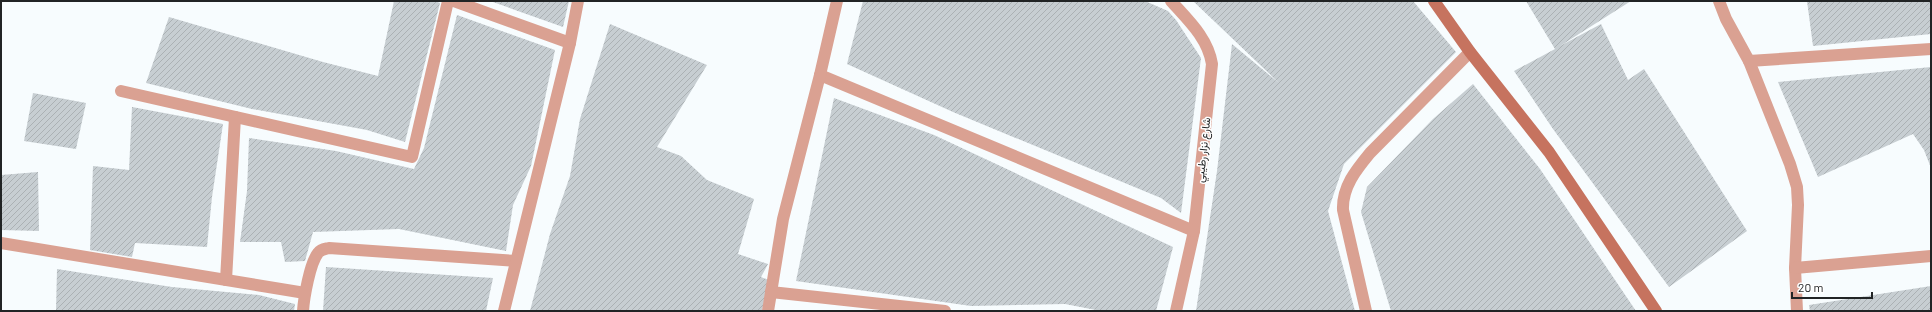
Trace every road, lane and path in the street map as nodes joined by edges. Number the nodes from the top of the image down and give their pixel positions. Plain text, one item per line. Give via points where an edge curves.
1 (448, 1) edge
2 (454, 1) edge
3 (578, 1) edge
4 (837, 1) edge
5 (1171, 1) edge
6 (1434, 1) edge
7 (1719, 1) edge
8 (570, 43) junction
9 (1931, 49) edge
10 (1470, 52) junction
11 (1749, 61) junction
12 (820, 75) junction
13 (121, 91) dead end
14 (235, 117) junction
15 (1194, 231) junction
16 (1, 243) edge
17 (1931, 256) edge
18 (516, 261) junction
19 (1795, 268) junction
20 (226, 280) junction
21 (771, 292) junction
22 (304, 293) junction
23 (303, 311) edge
24 (504, 311) edge
25 (768, 311) edge
26 (945, 311) edge
27 (1176, 311) edge
28 (1366, 311) edge
29 (1656, 311) edge
30 (1797, 311) edge

1 - 14 street via 412,157
2 - 8 street
3 - 8 street
4 - 12 street
5 - 15 street, شارع نزار رطيبي via 1205,40 1212,64
6 - 10 street
7 - 11 street
8 - 18 street
9 - 11 street
10 - 28 street via 1370,153 1347,186 1343,210
10 - 29 street via 1549,152
11 - 19 street via 1797,187
12 - 15 street
12 - 21 street via 783,219
13 - 14 street
14 - 20 street
15 - 27 street, شارع نزار رطيبي
16 - 20 street
17 - 19 street
18 - 22 street via 329,248 319,252 315,258
18 - 24 street
19 - 30 street
20 - 22 street
21 - 25 street
21 - 26 street
22 - 23 street

